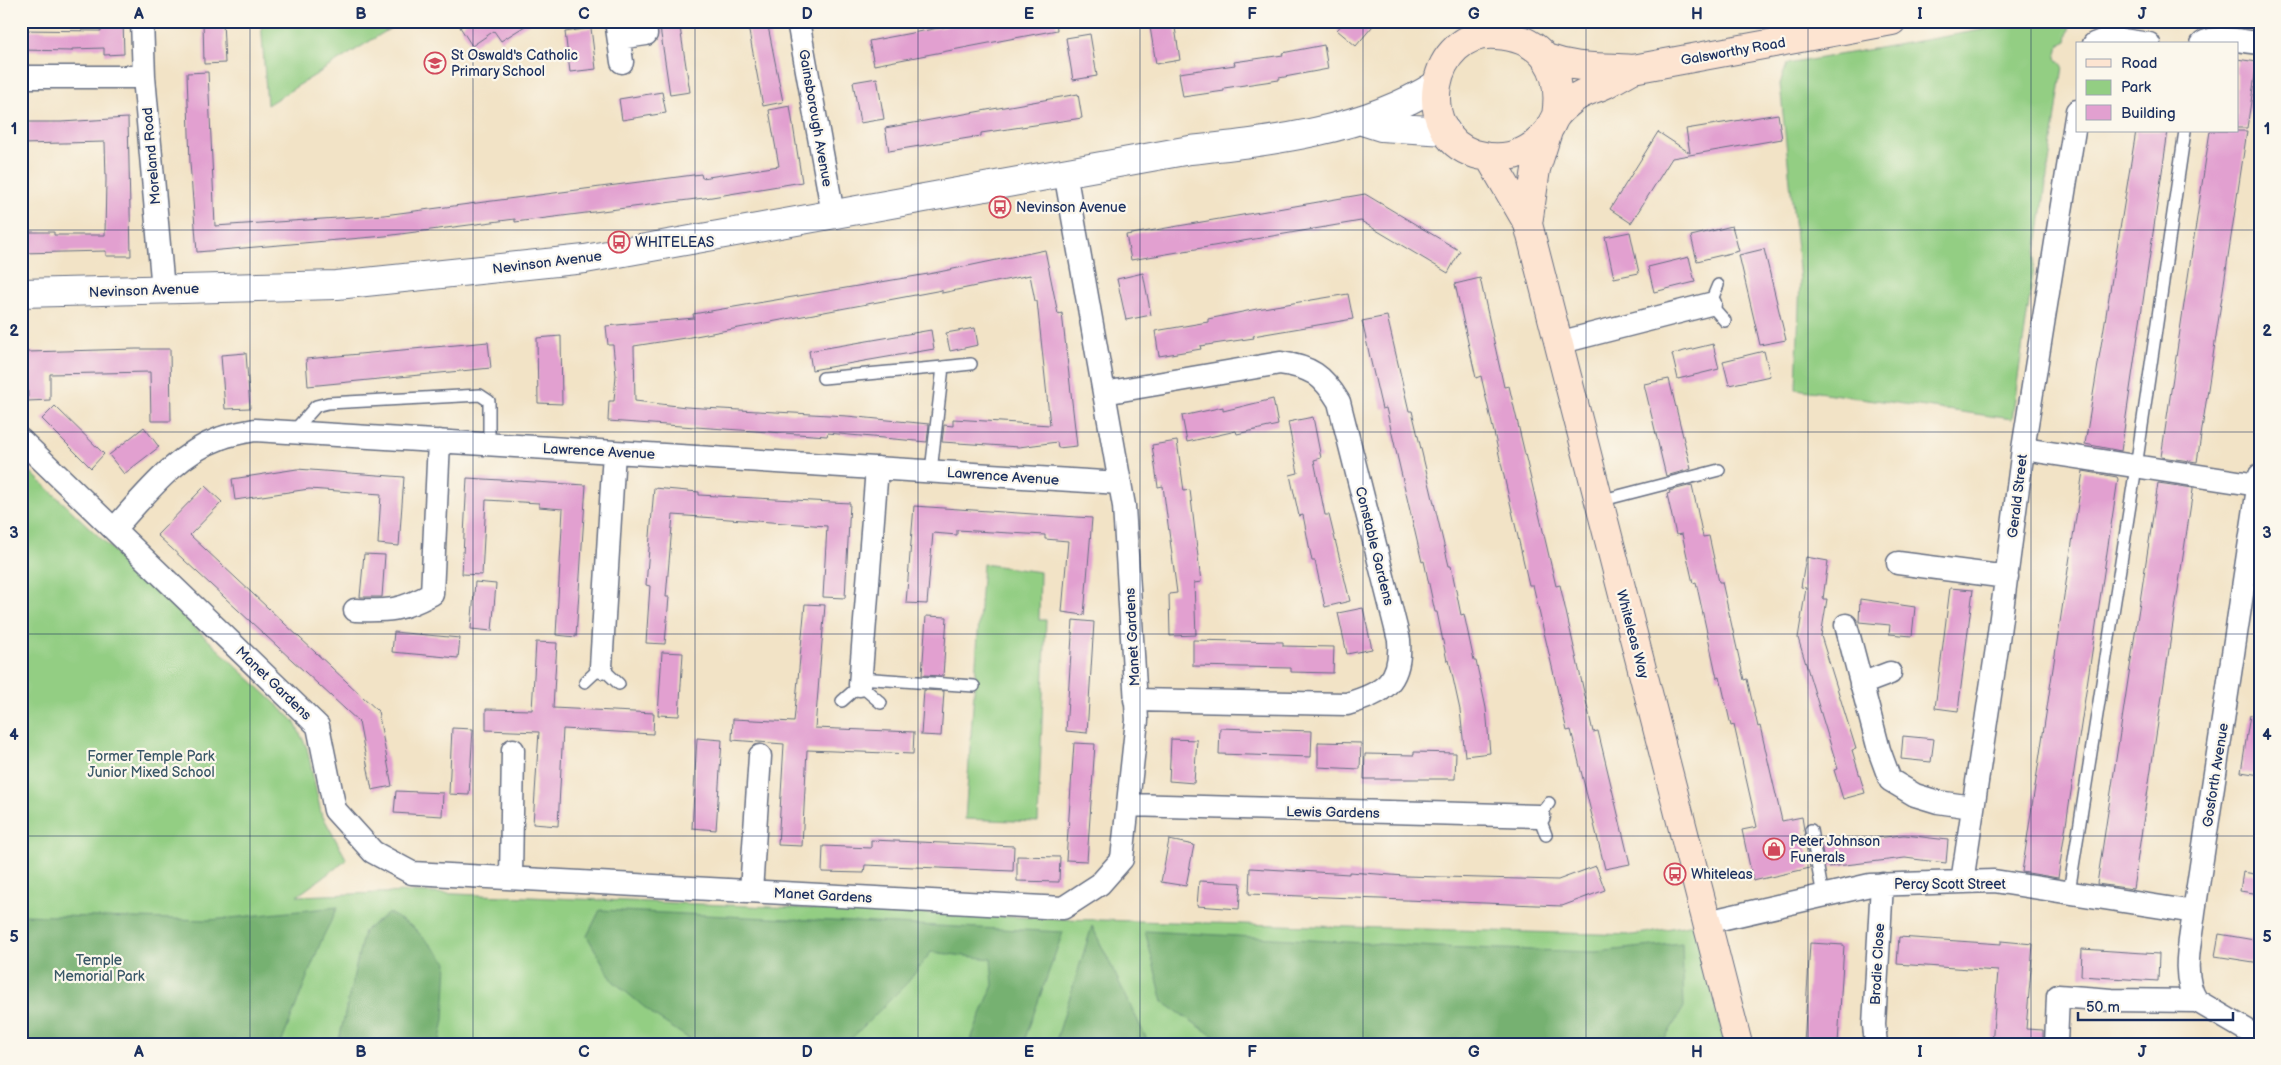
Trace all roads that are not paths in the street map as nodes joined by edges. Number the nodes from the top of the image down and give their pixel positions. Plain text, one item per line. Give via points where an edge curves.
1 (142, 21) edge
2 (798, 21) edge
3 (1892, 21) edge
4 (1510, 29) edge
5 (618, 30) edge
6 (1466, 33) edge
7 (646, 34) dead end
8 (2099, 42) edge
9 (2136, 42) edge
10 (2204, 42) edge
11 (2260, 43) edge
12 (1546, 58) junction
13 (622, 62) dead end
14 (1633, 70) junction
15 (21, 77) edge
16 (144, 77) junction
17 (1436, 85) junction
18 (2076, 117) edge
19 (1362, 121) junction
20 (1552, 123) junction
21 (1446, 131) junction
22 (2185, 132) edge
23 (1489, 157) junction
24 (1065, 172) junction
25 (833, 214) junction
26 (1528, 224) junction
27 (163, 290) junction
28 (21, 293) edge
29 (1714, 294) joint
30 (1725, 321) dead end
31 (1558, 343) junction
32 (971, 364) dead end
33 (943, 367) junction
34 (823, 378) dead end
35 (1104, 393) junction
36 (293, 432) junction
37 (21, 440) edge
38 (439, 441) junction
39 (489, 445) junction
40 (2024, 449) junction
41 (614, 452) junction
42 (2136, 467) junction
43 (878, 468) junction
44 (1720, 470) dead end
45 (931, 471) junction
46 (2259, 480) edge
47 (1120, 483) junction
48 (1599, 501) junction
49 (114, 529) junction
50 (2256, 534) edge
51 (1898, 563) dead end
52 (2007, 577) junction
53 (355, 610) dead end
54 (1846, 625) dead end
55 (601, 667) junction
56 (1890, 673) dead end
57 (860, 681) junction
58 (585, 682) dead end
59 (619, 684) dead end
60 (1861, 684) junction
61 (974, 686) dead end
62 (1136, 700) junction
63 (842, 701) dead end
64 (880, 703) dead end
65 (513, 750) dead end
66 (760, 756) dead end
67 (1128, 805) junction
68 (1972, 807) junction
69 (1545, 818) dead end
70 (1811, 830) dead end
71 (511, 878) junction
72 (1962, 882) junction
73 (1882, 884) junction
74 (750, 891) junction
75 (2070, 892) junction
76 (1823, 896) junction
77 (2194, 912) junction
78 (1708, 922) junction
79 (2197, 1001) junction
80 (2260, 1038) edge
81 (1738, 1044) edge
82 (1876, 1044) edge
83 (2056, 1044) edge

1 - 16 street, Moreland Road
2 - 25 street, Gainsborough Avenue
3 - 14 main road, Galsworthy Road
4 - 6 main road via 1476,37
4 - 12 main road
5 - 7 street
5 - 13 street
6 - 17 main road via 1445,63
8 - 9 street via 2110,38
10 - 11 street via 2217,39
12 - 14 main road, Galsworthy Road via 1567,66
12 - 20 main road via 1556,76 1559,96
14 - 20 main road, Galsworthy Road via 1587,90
15 - 16 street
16 - 27 street, Moreland Road
17 - 19 street, Nevinson Avenue via 1408,103 1384,109
17 - 21 main road via 1438,117
18 - 40 street, Gerald Street
19 - 21 street, Nevinson Avenue via 1382,127
19 - 24 street, Nevinson Avenue via 1250,143
20 - 23 main road via 1537,143 1522,152 1506,157
20 - 26 main road, Whiteleas Way via 1536,169
21 - 23 main road via 1472,153
22 - 42 lane
23 - 26 main road, Whiteleas Way
24 - 25 street, Nevinson Avenue
24 - 35 street, Manet Gardens
25 - 27 street, Nevinson Avenue via 585,259 337,285
26 - 31 main road, Whiteleas Way
27 - 28 street, Nevinson Avenue
29 - 30 lane
29 - 31 street
31 - 48 main road, Whiteleas Way
32 - 33 lane
33 - 34 lane
33 - 45 lane
35 - 47 street, Manet Gardens
35 - 62 street, Constable Gardens via 1280,363 1300,366 1320,375 1339,402 1399,640 1400,660 1384,689 1347,704
36 - 38 street, Lawrence Avenue
36 - 39 lane via 316,406 328,402 480,395 489,402
36 - 49 street, Lawrence Avenue via 254,430 221,438 205,446 161,478
37 - 49 street, Manet Gardens
38 - 39 street, Lawrence Avenue
38 - 53 street via 432,594 406,608
39 - 41 street, Lawrence Avenue
40 - 42 street
40 - 52 street, Gerald Street
41 - 43 street, Lawrence Avenue
41 - 55 street
42 - 46 street
42 - 75 lane
43 - 45 street, Lawrence Avenue
43 - 57 street
44 - 48 lane
45 - 47 street, Lawrence Avenue
46 - 50 street, Gosforth Avenue
47 - 62 street, Manet Gardens
48 - 78 main road, Whiteleas Way
49 - 71 street, Manet Gardens via 318,726 335,810 373,852 412,873
50 - 77 street, Gosforth Avenue
51 - 52 street
52 - 68 street, Gerald Street
54 - 60 street
55 - 58 lane
55 - 59 lane
56 - 60 street
57 - 61 lane
57 - 63 lane
57 - 64 lane
60 - 68 street via 1890,780 1915,795
62 - 67 street, Manet Gardens via 1137,720
65 - 71 street
66 - 74 street
67 - 69 street, Lewis Gardens
67 - 74 street, Manet Gardens via 1122,859 1100,884 1064,908
68 - 72 street, Gerald Street
70 - 76 lane
71 - 74 street, Manet Gardens
72 - 73 street, Percy Scott Street
72 - 75 street, Percy Scott Street via 1994,881
73 - 76 street, Percy Scott Street
73 - 82 street, Brodie Close via 1874,1025
75 - 77 street, Percy Scott Street
76 - 78 street, Percy Scott Street
77 - 79 street, Gosforth Avenue via 2187,976 2190,991
78 - 81 main road, Whiteleas Way
79 - 80 street
79 - 83 street via 2058,996

